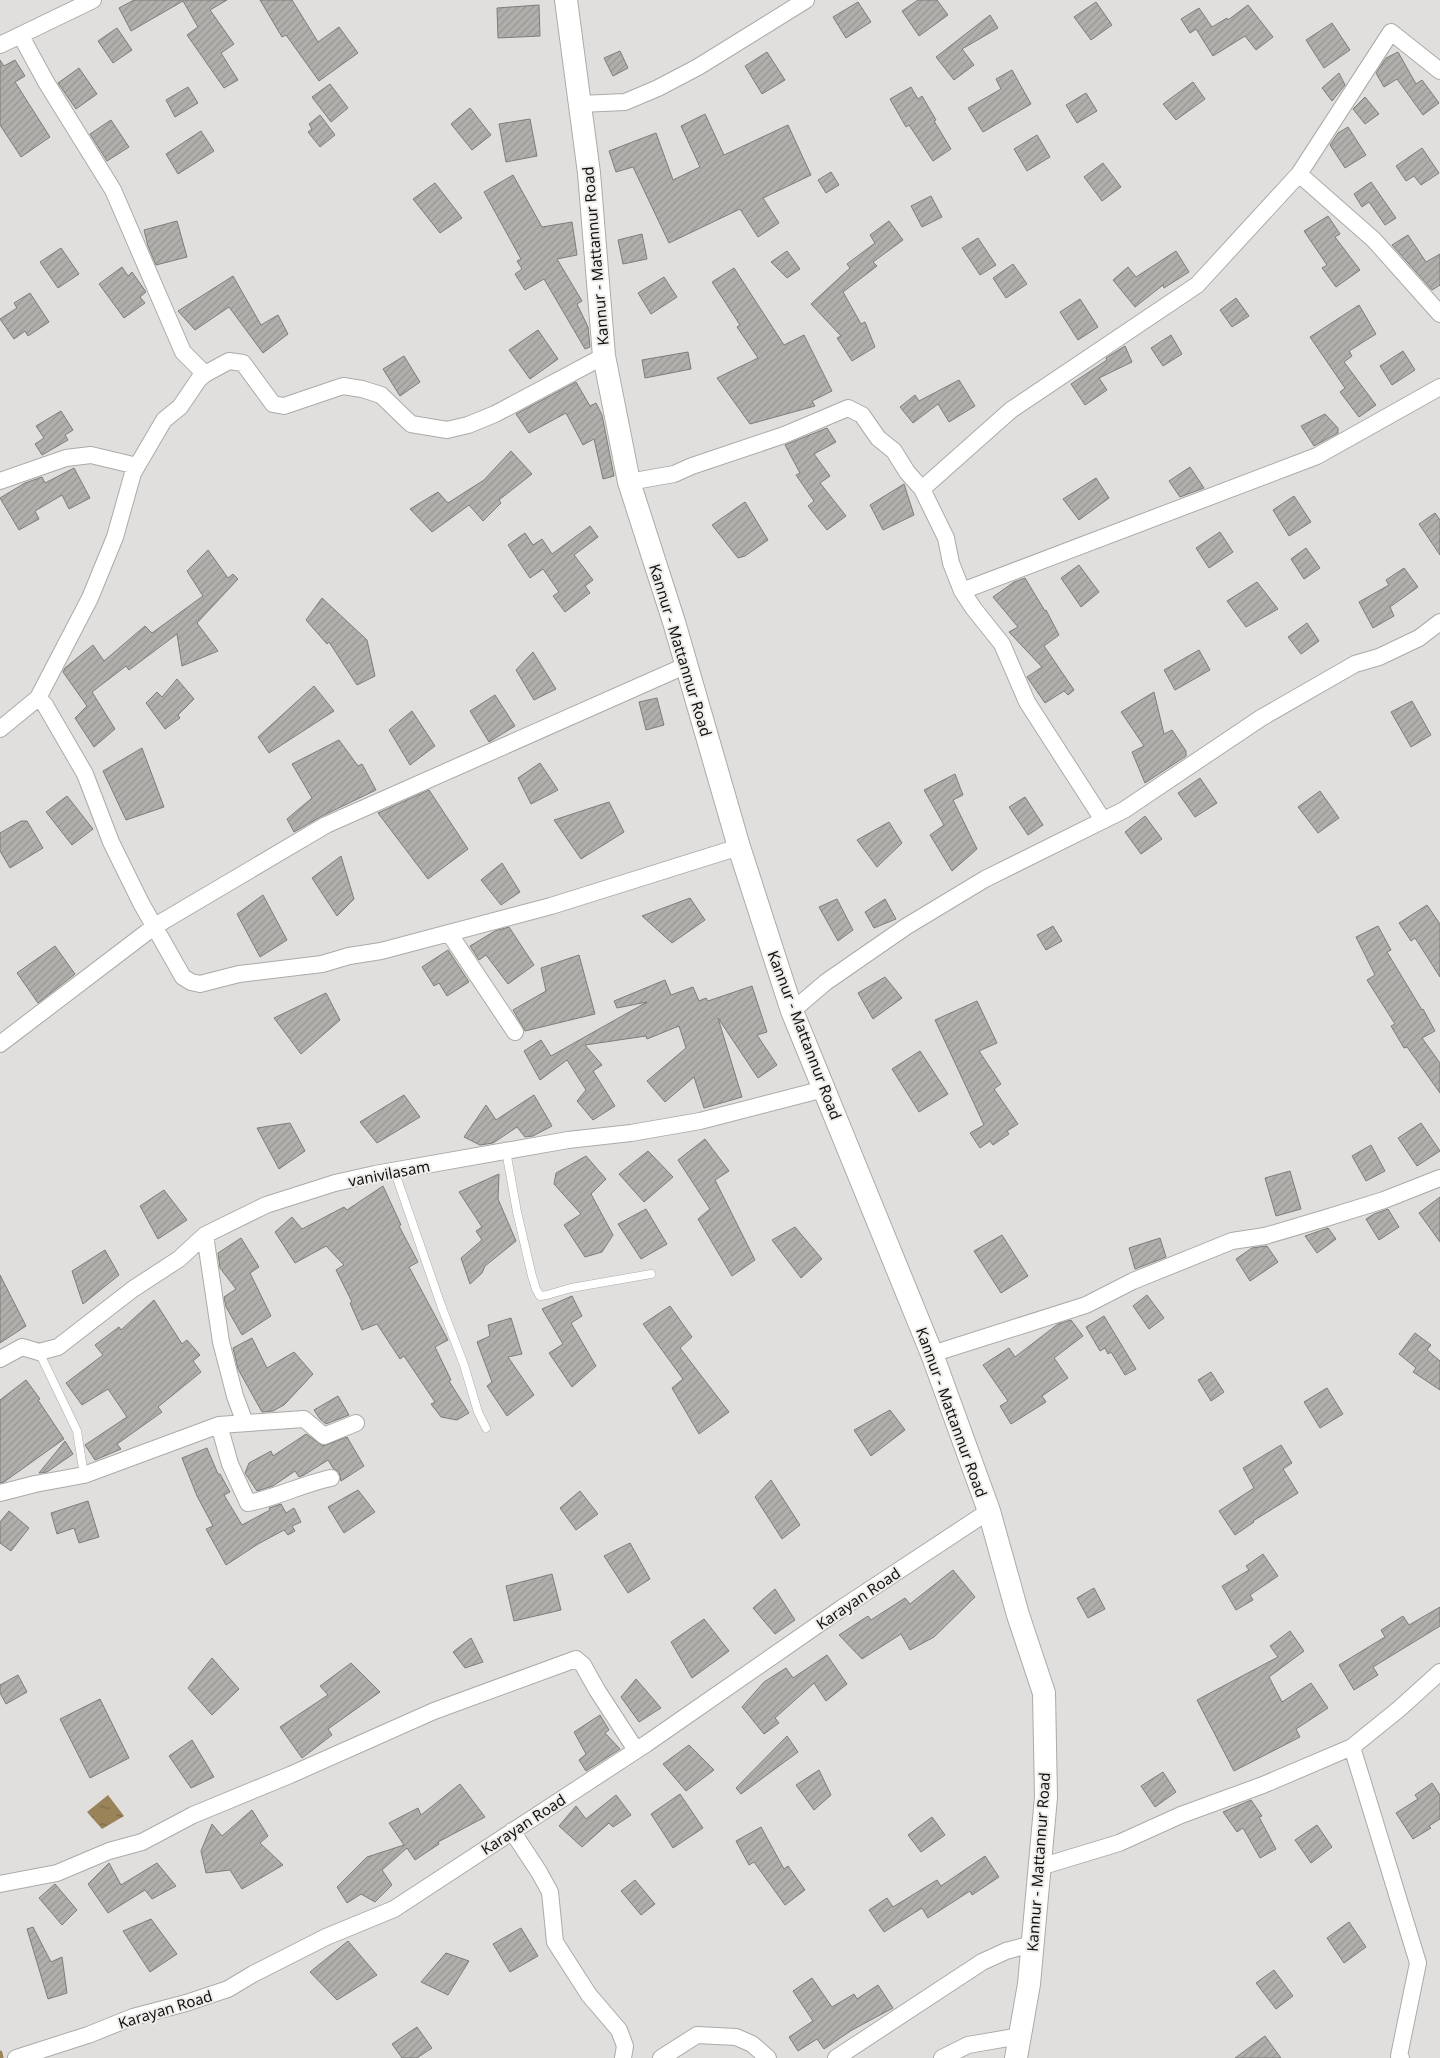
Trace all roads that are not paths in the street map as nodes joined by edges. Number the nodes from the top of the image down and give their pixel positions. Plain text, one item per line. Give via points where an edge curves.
1 (94, 0) edge
2 (566, 0) edge
3 (806, 0) edge
4 (21, 36) junction
5 (0, 45) edge
6 (1440, 71) edge
7 (580, 104) junction
8 (1298, 174) junction
9 (1440, 314) edge
10 (604, 356) junction
11 (206, 374) junction
12 (1440, 387) edge
13 (137, 466) junction
14 (0, 481) edge
15 (629, 482) junction
16 (922, 489) junction
17 (962, 591) junction
18 (1440, 622) edge
19 (687, 665) junction
20 (38, 698) junction
21 (0, 729) edge
22 (1104, 820) junction
23 (739, 847) junction
24 (155, 926) junction
25 (449, 933) junction
26 (792, 1012) junction
27 (515, 1032) dead end
28 (0, 1044) edge
29 (824, 1089) junction
30 (506, 1151) junction
31 (394, 1170) junction
32 (1440, 1178) edge
33 (205, 1235) junction
34 (651, 1274) dead end
35 (39, 1352) junction
36 (932, 1354) junction
37 (0, 1359) edge
38 (245, 1423) junction
39 (356, 1423) dead end
40 (220, 1426) junction
41 (486, 1428) dead end
42 (84, 1475) junction
43 (331, 1478) dead end
44 (0, 1493) edge
45 (989, 1511) junction
46 (1440, 1672) edge
47 (1352, 1747) junction
48 (636, 1750) junction
49 (512, 1831) junction
50 (1040, 1866) junction
51 (0, 1884) edge
52 (1032, 1944) junction
53 (1020, 2036) junction
54 (16, 2058) edge
55 (623, 2058) edge
56 (661, 2058) edge
57 (768, 2058) edge
58 (836, 2058) edge
59 (942, 2058) edge
60 (1016, 2058) edge
61 (1401, 2058) edge

1 - 4 street
2 - 7 main road, Kannur - Mattannur Road
3 - 7 street via 658,88 625,102
4 - 5 street
4 - 11 street via 113,190 183,352
6 - 8 street via 1390,32
7 - 10 main road, Kannur - Mattannur Road
8 - 9 street via 1374,240
8 - 16 street via 1197,285 1010,410
10 - 11 street via 495,414 447,430 411,424 381,395 362,389 343,386 284,406 272,404 243,363 229,361
10 - 15 main road, Kannur - Mattannur Road
11 - 13 street via 164,420
12 - 17 street via 1317,456
13 - 14 street via 91,455 66,458
13 - 20 street via 115,536 90,598
15 - 16 street via 674,474 784,435 848,408 862,415
15 - 19 main road, Kannur - Mattannur Road
16 - 17 street via 946,538
17 - 22 street via 1002,644 1032,711
18 - 22 street via 1420,638 1355,664 1261,718 1124,810
19 - 23 main road, Kannur - Mattannur Road
19 - 24 street via 326,825
20 - 21 street
20 - 24 street via 57,723 86,774 104,827
22 - 26 street via 985,879 907,926 826,982
23 - 25 street via 552,906
23 - 26 main road, Kannur - Mattannur Road
24 - 25 street via 183,976 200,984 239,974 322,964
24 - 28 street
25 - 27 street
26 - 29 main road, Kannur - Mattannur Road
29 - 30 street, vanivilasam via 700,1121
29 - 36 main road, Kannur - Mattannur Road
30 - 31 street, vanivilasam
30 - 34 lane via 532,1276 540,1296
31 - 33 street, vanivilasam via 266,1205
31 - 41 lane
32 - 36 street via 1326,1218 1265,1236 1232,1241 1133,1281 1086,1305
33 - 35 street, vanivilasam via 179,1259 133,1289 67,1341
33 - 38 street via 221,1342
35 - 37 street, vanivilasam via 22,1347
35 - 42 lane via 77,1430
36 - 45 main road, Kannur - Mattannur Road
38 - 39 street via 304,1419 324,1436
38 - 40 street
40 - 42 street
40 - 43 street via 230,1464 248,1503
42 - 44 street
45 - 48 street, Karayan Road
45 - 50 main road, Kannur - Mattannur Road via 1044,1694 1046,1797
46 - 47 street
47 - 50 street via 1119,1843
47 - 61 street via 1418,1963
48 - 49 street, Karayan Road
48 - 51 street via 583,1665 576,1659 434,1712 193,1815 142,1842 109,1851 57,1873
49 - 54 street, Karayan Road via 394,1908 326,1937 228,1989 133,2017
49 - 55 street via 550,1892 556,1942 588,1995 619,2030 625,2046
50 - 52 main road, Kannur - Mattannur Road
52 - 53 main road, Kannur - Mattannur Road
52 - 58 street via 982,1962
53 - 59 street via 968,2045
53 - 60 main road, Kannur - Mattannur Road
56 - 57 street via 697,2035 736,2037 752,2044

